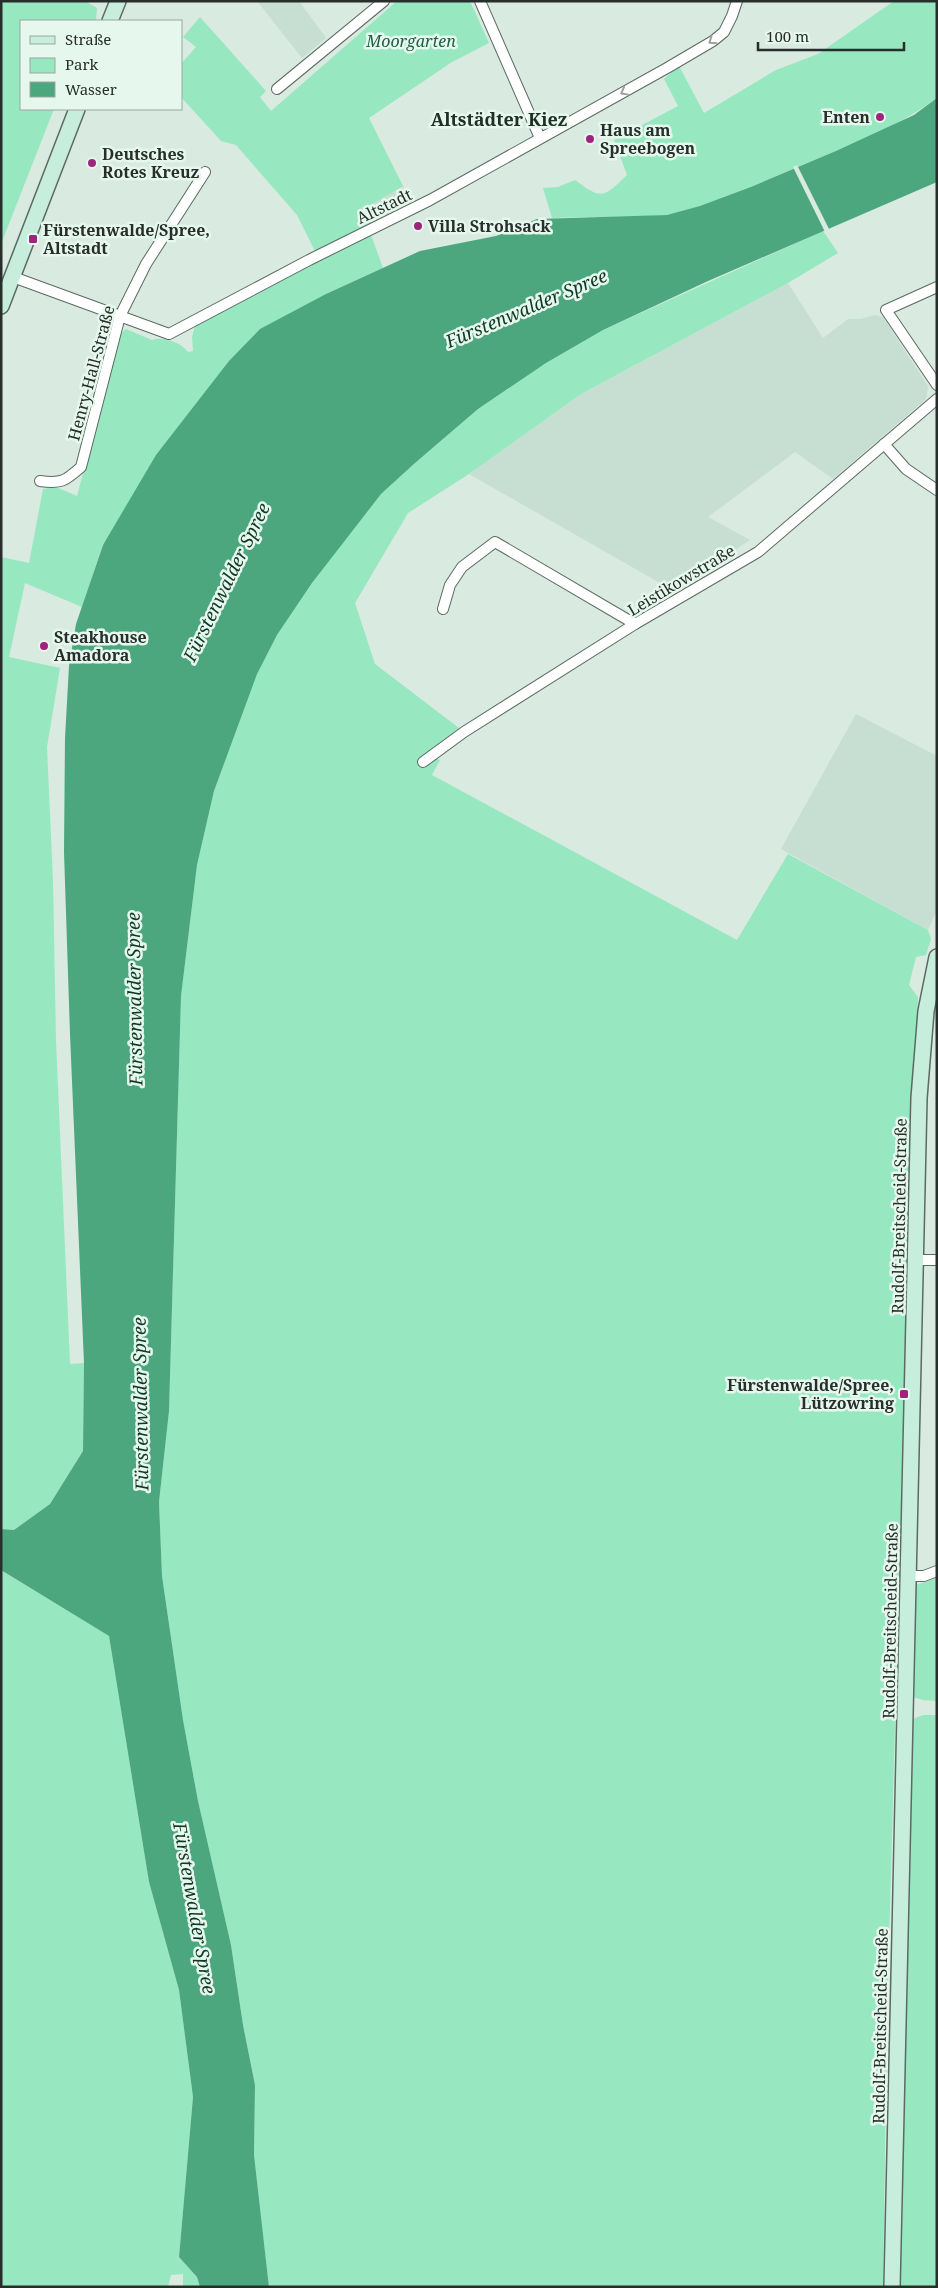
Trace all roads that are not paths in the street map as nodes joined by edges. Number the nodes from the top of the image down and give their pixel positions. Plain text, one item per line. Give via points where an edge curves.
1 (118, 1) edge
2 (384, 1) edge
3 (480, 1) edge
4 (737, 1) edge
5 (110, 20) edge
6 (278, 89) dead end
7 (77, 110) edge
8 (540, 138) junction
9 (205, 172) dead end
10 (13, 277) junction
11 (937, 287) edge
12 (1, 306) edge
13 (120, 316) junction
14 (937, 385) edge
15 (937, 399) edge
16 (884, 444) junction
17 (40, 481) dead end
18 (937, 490) edge
19 (443, 609) dead end
20 (635, 624) junction
21 (423, 762) dead end
22 (937, 957) edge
23 (934, 984) edge
24 (916, 1260) junction
25 (937, 1260) edge
26 (937, 1571) edge
27 (909, 1576) junction
28 (892, 2287) edge

1 - 5 main road
2 - 6 street
3 - 8 street
4 -> 8 street, Altstadt via 724,32 713,41
7 - 10 main road
8 - 13 street, Altstadt via 430,200 169,334
9 - 13 street, Henry-Hall-Straße via 146,264
10 - 12 main road
10 - 13 street, Altstadt
11 - 14 street via 886,310
13 - 17 street, Henry-Hall-Straße via 81,467 64,481
15 - 16 street, Leistikowstraße
16 - 18 street via 906,469
16 - 20 street, Leistikowstraße via 758,552
19 - 20 street via 450,585 462,567 495,542
20 - 21 street, Leistikowstraße via 464,732
22 - 23 main road, Rudolf-Breitscheid-Straße
23 - 24 main road, Rudolf-Breitscheid-Straße via 922,1048 919,1088
24 - 25 street
24 - 27 main road, Rudolf-Breitscheid-Straße
26 - 27 street via 924,1576
27 - 28 main road, Rudolf-Breitscheid-Straße

